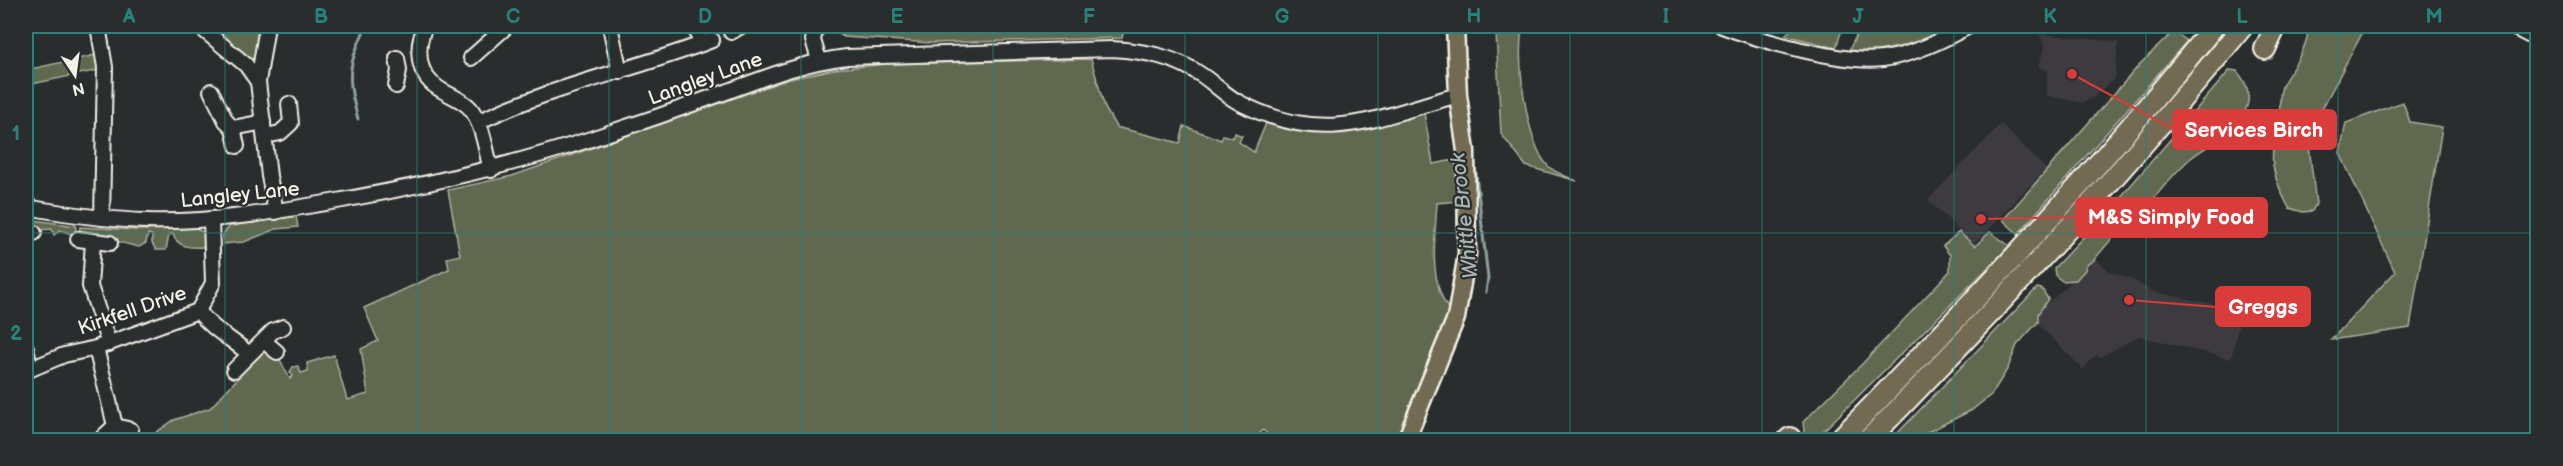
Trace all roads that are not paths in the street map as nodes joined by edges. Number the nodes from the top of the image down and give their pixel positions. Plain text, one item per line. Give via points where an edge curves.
1 (98, 26) edge
2 (199, 26) edge
3 (267, 26) edge
4 (425, 26) edge
5 (507, 26) edge
6 (610, 26) edge
7 (695, 26) edge
8 (816, 26) edge
9 (1455, 26) edge
10 (1722, 26) edge
11 (1969, 26) edge
12 (2214, 26) edge
13 (2243, 26) edge
14 (2276, 26) edge
15 (2511, 26) edge
16 (2538, 40) edge
17 (2265, 49) dead end
18 (471, 58) dead end
19 (819, 60) junction
20 (421, 65) junction
21 (620, 72) junction
22 (258, 82) junction
23 (396, 86) dead end
24 (211, 91) dead end
25 (1458, 95) junction
26 (289, 104) dead end
27 (263, 122) junction
28 (478, 122) junction
29 (233, 128) junction
30 (266, 136) junction
31 (237, 146) dead end
32 (491, 170) junction
33 (26, 207) edge
34 (276, 212) junction
35 (102, 218) junction
36 (211, 219) junction
37 (78, 239) dead end
38 (93, 242) junction
39 (110, 243) dead end
40 (198, 311) junction
41 (283, 327) dead end
42 (264, 341) junction
43 (102, 346) junction
44 (26, 348) edge
45 (277, 352) dead end
46 (249, 354) junction
47 (28, 370) edge
48 (234, 370) dead end
49 (115, 426) junction
50 (131, 430) dead end
51 (103, 437) dead end
52 (1406, 441) edge
53 (1839, 441) edge
54 (1868, 441) edge

1 - 35 street via 105,68
2 - 22 street via 246,65
3 - 22 street
4 - 20 street via 419,45
5 - 18 street
6 - 21 street
7 - 21 street via 706,42
8 - 19 street via 813,40
9 - 25 main road
10 - 11 street via 1840,57 1871,60 1901,55
12 - 53 highway via 2157,97 1976,302
13 - 54 highway via 2121,172 1988,318
14 - 17 highway
15 - 16 street
19 - 25 street, Langley Lane via 1142,51 1194,70 1240,103 1289,122 1323,127 1358,124
19 - 32 street, Langley Lane
20 - 23 street via 398,64
20 - 28 street via 427,78 470,108
21 - 28 street via 519,102
22 - 27 street
24 - 29 street
25 - 52 main road via 1468,200 1462,293 1447,344
26 - 30 street via 291,123 280,133
27 - 29 street
27 - 30 street
28 - 32 street
29 - 31 street
30 - 34 street
32 - 34 street, Langley Lane
33 - 35 street, Langley Lane
34 - 36 street, Langley Lane
35 - 36 street, Langley Lane via 148,222
36 - 40 street, Kirkfell Drive via 213,283
37 - 38 street
38 - 39 street
38 - 43 street via 90,286
40 - 43 street, Kirkfell Drive
40 - 46 street via 216,331
41 - 42 street
42 - 45 street
42 - 46 street
43 - 47 street, Kirkfell Drive via 63,355
43 - 49 street
44 - 47 street
46 - 48 street
49 - 50 street
49 - 51 street

